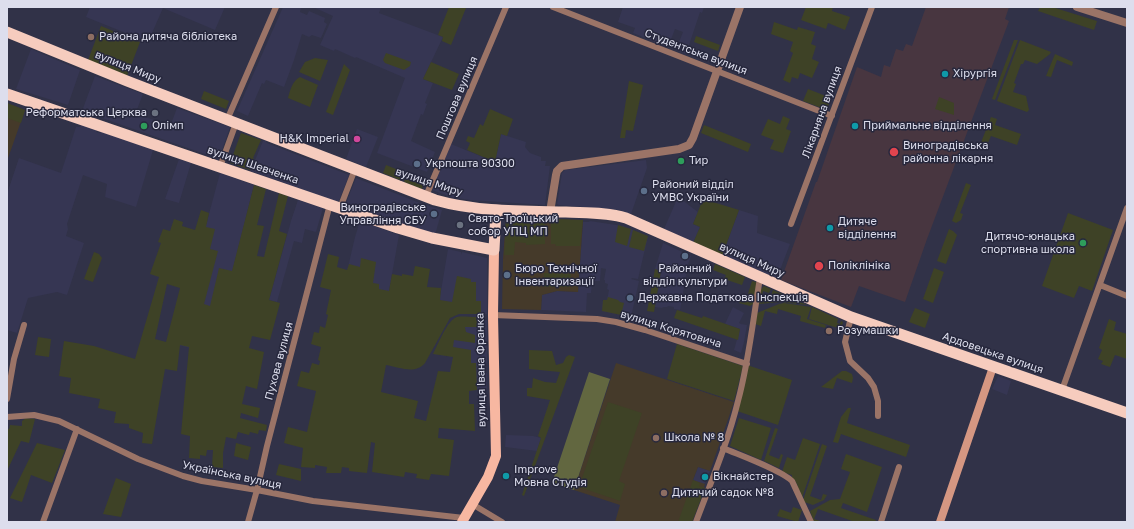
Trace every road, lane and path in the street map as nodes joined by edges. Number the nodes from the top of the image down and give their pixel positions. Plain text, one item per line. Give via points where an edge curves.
1 (276, 7) edge
2 (506, 7) edge
3 (553, 7) edge
4 (740, 7) edge
5 (872, 7) edge
6 (1077, 7) edge
7 (1127, 23) edge
8 (7, 32) edge
9 (716, 71) junction
10 (7, 94) edge
11 (832, 116) junction
12 (232, 121) junction
13 (220, 167) junction
14 (356, 169) junction
15 (426, 196) junction
16 (335, 206) junction
17 (1127, 208) edge
18 (496, 210) junction
19 (550, 212) junction
20 (791, 224) dead end
21 (494, 250) junction
22 (760, 278) junction
23 (1100, 285) junction
24 (1127, 296) edge
25 (493, 315) junction
26 (851, 317) junction
27 (24, 325) dead end
28 (747, 364) junction
29 (993, 367) junction
30 (1062, 390) junction
31 (7, 399) edge
32 (1127, 413) edge
33 (878, 416) dead end
34 (7, 417) edge
35 (77, 429) junction
36 (723, 448) junction
37 (899, 468) dead end
38 (257, 490) junction
39 (472, 504) junction
40 (463, 520) edge
41 (43, 522) edge
42 (248, 522) edge
43 (502, 522) edge
44 (696, 522) edge
45 (811, 522) edge
46 (881, 522) edge
47 (940, 522) edge

1 - 12 street
2 - 15 street, Поштова вулиця
3 - 9 street, Студентська вулиця
4 - 9 street
5 - 11 street, Лікарняна вулиця
6 - 7 street
8 - 12 highway, вулиця Миру
9 - 11 street, Студентська вулиця
9 - 19 street via 689,145 679,149 562,166 556,175
10 - 13 highway, вулиця Шевченка
11 - 20 street, Лікарняна вулиця
12 - 13 street
12 - 14 highway, вулиця Миру
13 - 16 highway, вулиця Шевченка
14 - 15 highway, вулиця Миру
14 - 16 street, Пухова вулиця
15 - 18 highway, вулиця Миру via 457,206
16 - 21 highway, вулиця Шевченка via 424,236
16 - 38 street, Пухова вулиця via 267,446
17 - 23 street
18 - 19 highway, вулиця Миру
18 - 21 highway, вулиця Івана Франка
19 - 22 highway, вулиця Миру via 596,213 621,217
21 - 25 main road, вулиця Івана Франка
22 - 26 highway, вулиця Миру
22 - 28 street
23 - 24 street
23 - 30 street
25 - 28 street, вулиця Корятовича via 616,322
25 - 39 main road, вулиця Івана Франка via 496,456 488,477
26 - 29 highway, Ардовецька вулиця
26 - 33 street via 845,342 850,361 874,387 878,401
27 - 31 street via 14,359
28 - 36 street via 738,403
29 - 30 highway, Ардовецька вулиця
29 - 47 main road
30 - 32 highway, Ардовецька вулиця
34 - 35 street, Українська вулиця via 34,415 59,421
35 - 38 street, Українська вулиця via 138,459 183,476
35 - 41 street
36 - 44 street
36 - 45 street via 774,470 790,480
37 - 46 street
38 - 40 street, Українська вулиця via 313,501
38 - 42 street, Пухова вулиця
39 - 40 main road, вулиця Івана Франка
39 - 43 street

